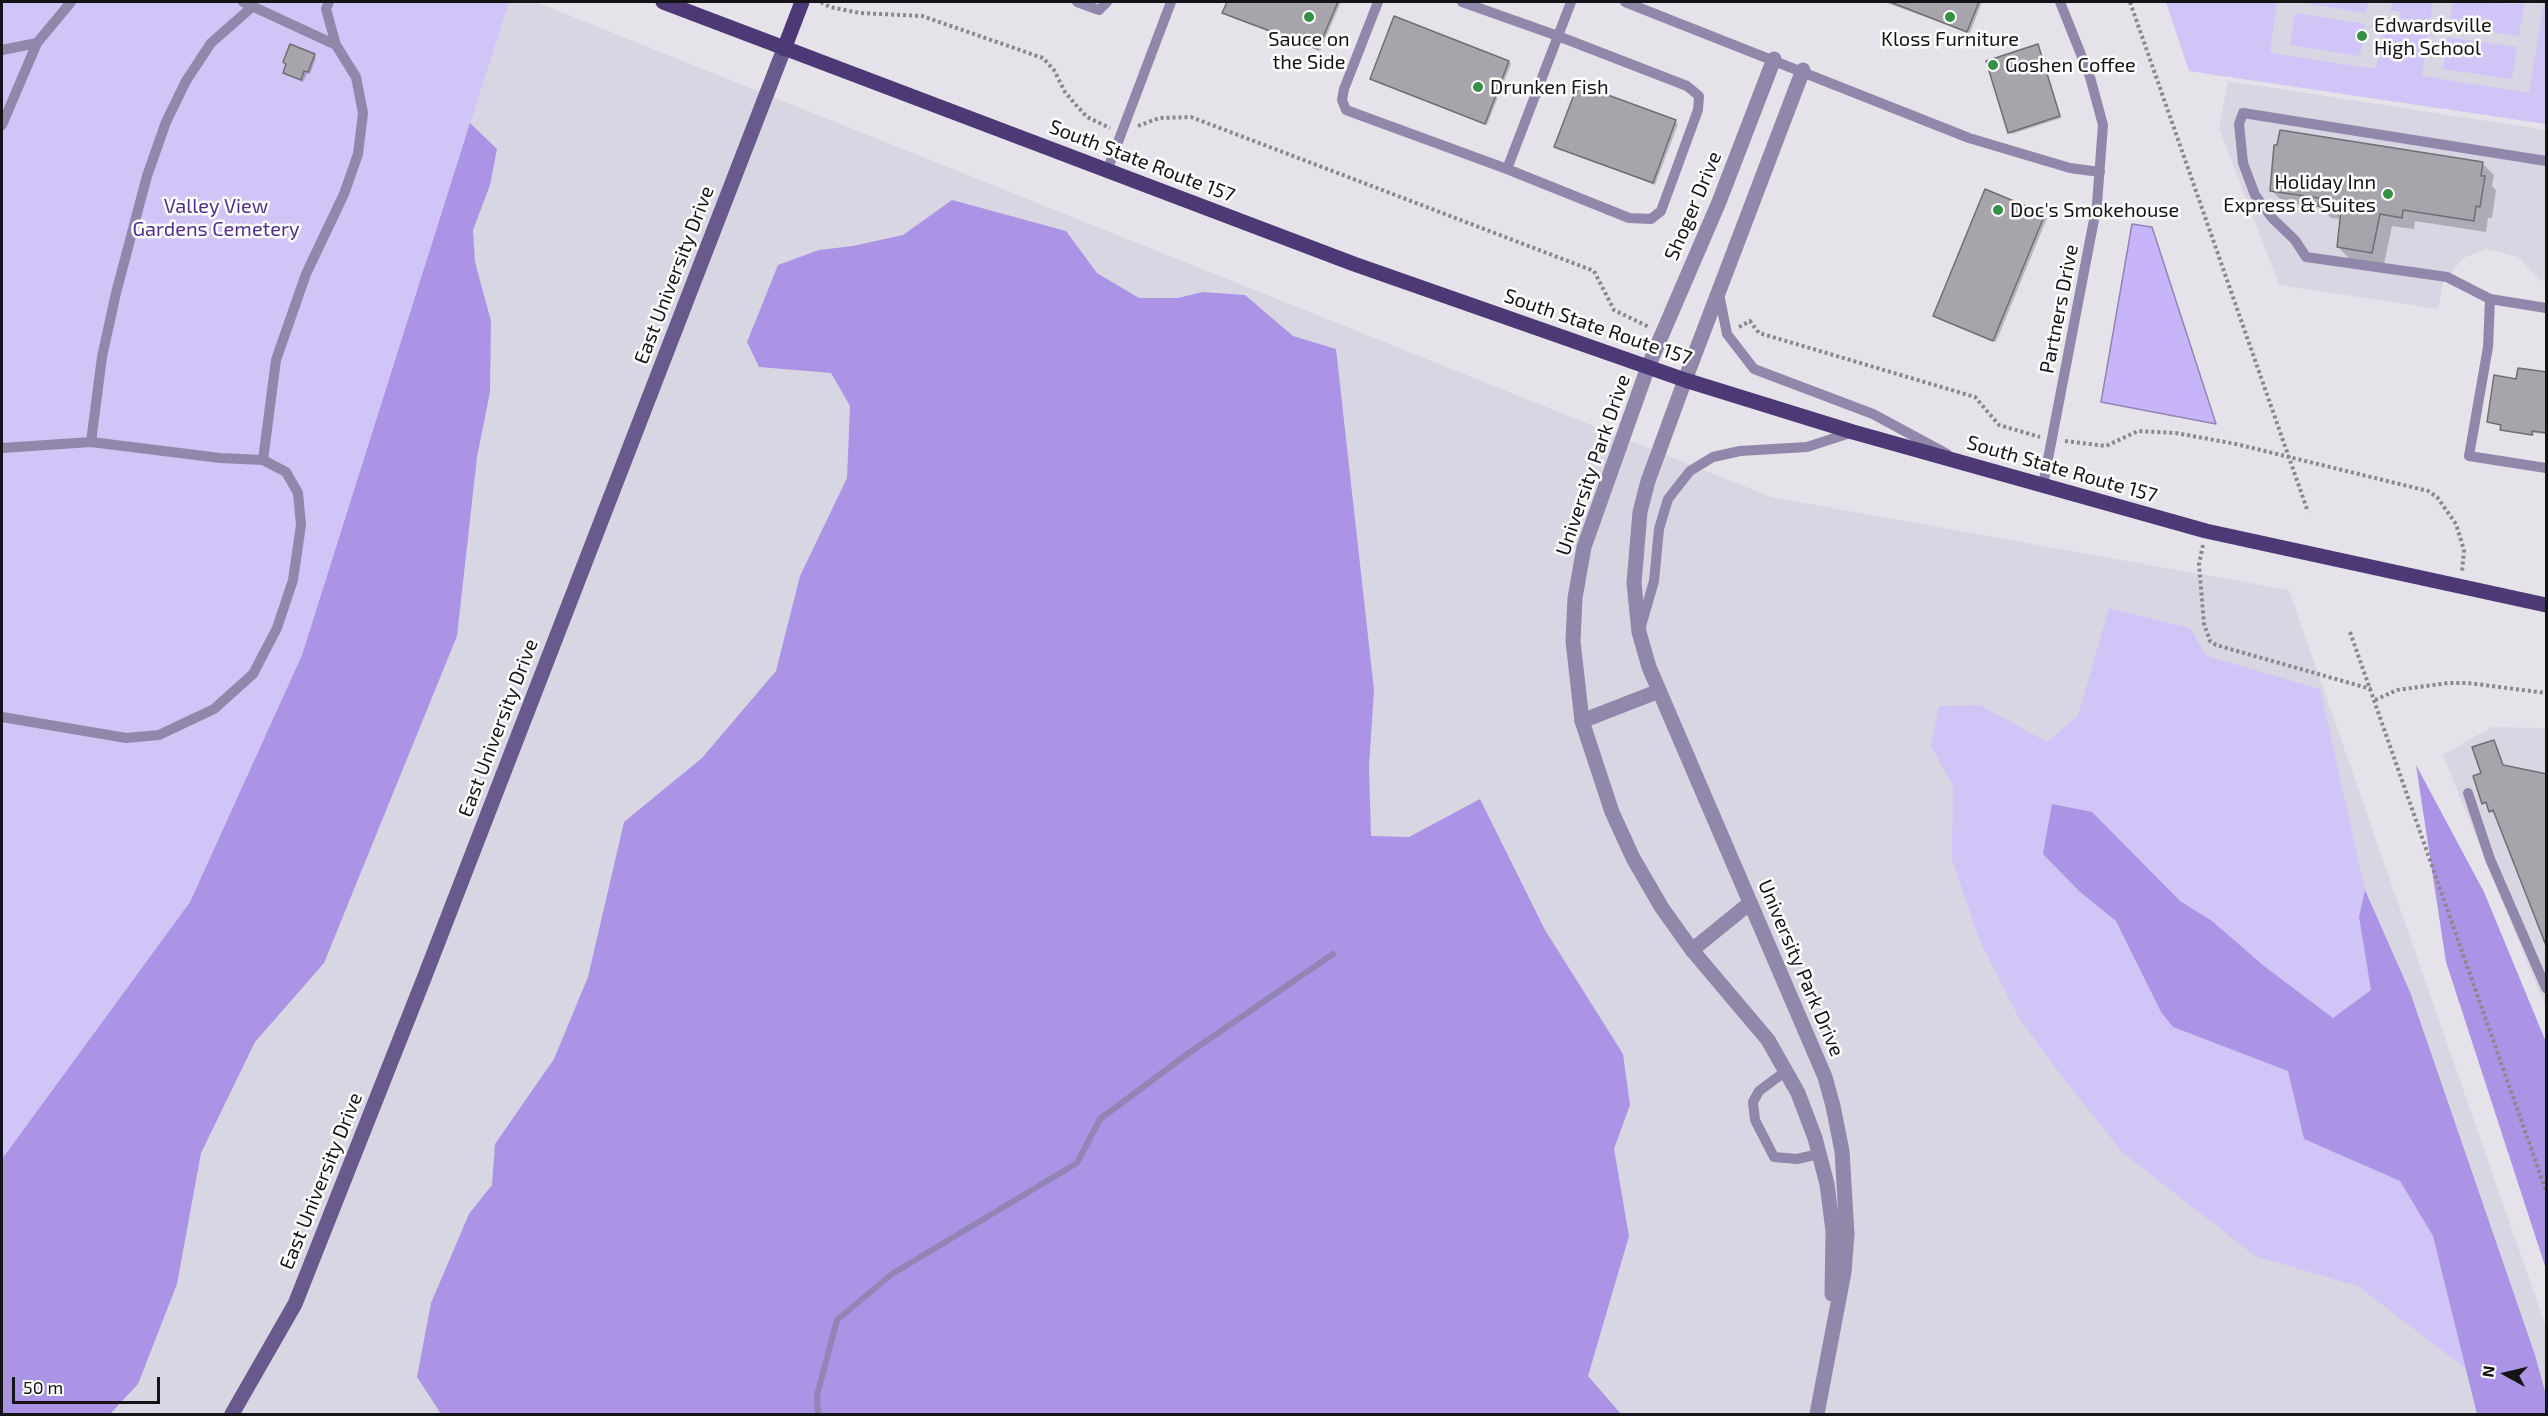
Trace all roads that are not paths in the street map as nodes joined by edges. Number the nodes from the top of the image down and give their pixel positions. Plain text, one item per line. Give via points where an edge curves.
1 (71, 2) edge
2 (329, 2) edge
3 (663, 2) edge
4 (802, 2) edge
5 (1077, 2) edge
6 (1107, 2) edge
7 (1171, 2) edge
8 (1378, 2) edge
9 (1462, 2) edge
10 (1571, 2) edge
11 (1625, 2) edge
12 (2060, 2) edge
13 (247, 4) edge
14 (1558, 36) junction
15 (37, 44) junction
16 (336, 45) junction
17 (784, 49) junction
18 (2, 50) edge
19 (1774, 59) junction
20 (1803, 70) junction
21 (2, 125) edge
22 (2547, 161) edge
23 (1507, 169) junction
24 (1107, 171) junction
25 (2100, 172) junction
26 (1718, 289) junction
27 (2490, 299) junction
28 (2547, 308) edge
29 (1648, 367) junction
30 (1685, 380) junction
31 (1853, 432) junction
32 (91, 442) junction
33 (2, 447) edge
34 (263, 460) junction
35 (1966, 464) junction
36 (2547, 468) edge
37 (2043, 485) junction
38 (2547, 605) edge
39 (1639, 632) junction
40 (1659, 691) junction
41 (2, 717) edge
42 (1582, 722) junction
43 (2468, 793) dead end
44 (1750, 903) junction
45 (1692, 950) junction
46 (2547, 988) edge
47 (1785, 1071) junction
48 (1819, 1154) junction
49 (1832, 1336) junction
50 (232, 1414) edge
51 (1817, 1414) edge

1 - 15 lane
2 - 16 lane via 326,9
3 - 17 main road, South State Route 157
4 - 17 main road
5 - 6 lane via 1099,10
7 - 24 lane
8 - 23 lane via 1344,89 1342,100 1346,110
9 - 14 lane
10 - 14 lane
11 - 19 lane
12 - 25 lane, Partners Drive via 2090,77 2103,125
13 - 16 lane
13 - 32 lane via 211,43 166,122 147,176 116,293 102,357
14 - 23 lane
14 - 23 lane via 1687,86 1699,96 1698,111 1661,211 1651,219 1629,218
15 - 18 lane
15 - 21 lane
16 - 34 lane via 356,76 362,104 358,154 286,327 276,360
17 - 24 main road, South State Route 157
17 - 50 main road, East University Drive via 295,1304
19 - 20 lane
19 - 29 street, Shoger Drive via 1719,202
20 - 25 lane via 1969,138 2082,171
20 - 26 street
22 - 27 lane via 2243,113 2239,124 2243,163 2255,195 2306,257 2447,277
24 - 29 main road, South State Route 157 via 1354,264
25 - 37 lane, Partners Drive
26 - 30 street
26 - 35 lane via 1727,334 1754,369 1873,414
27 - 28 lane
27 - 36 lane via 2488,347 2469,456
29 - 30 main road, South State Route 157
29 - 42 street, University Park Drive via 1584,547 1575,598 1573,641
30 - 31 main road, South State Route 157
30 - 39 street, University Park Drive via 1640,512 1634,583
31 - 35 main road, South State Route 157
31 - 39 lane via 1807,447 1740,451 1713,457 1690,471 1668,499 1659,529 1654,582
32 - 33 lane
32 - 34 lane
34 - 41 lane via 286,472 298,493 301,525 293,580 280,619 253,674 214,708 159,735 126,738
35 - 37 main road, South State Route 157
37 - 38 main road, South State Route 157 via 2206,531
39 - 40 street, University Park Drive
40 - 42 street
40 - 44 street, University Park Drive
42 - 45 street, University Park Drive via 1612,812 1633,858
43 - 46 lane via 2490,859
44 - 45 street
44 - 49 street, University Park Drive via 1825,1077 1842,1150 1847,1234
45 - 47 street, University Park Drive via 1768,1040
47 - 48 street, University Park Drive via 1798,1093
47 - 48 lane via 1759,1091 1753,1102 1755,1120 1774,1157 1784,1160
48 - 49 street, University Park Drive via 1833,1231
49 - 51 street, University Park Drive

